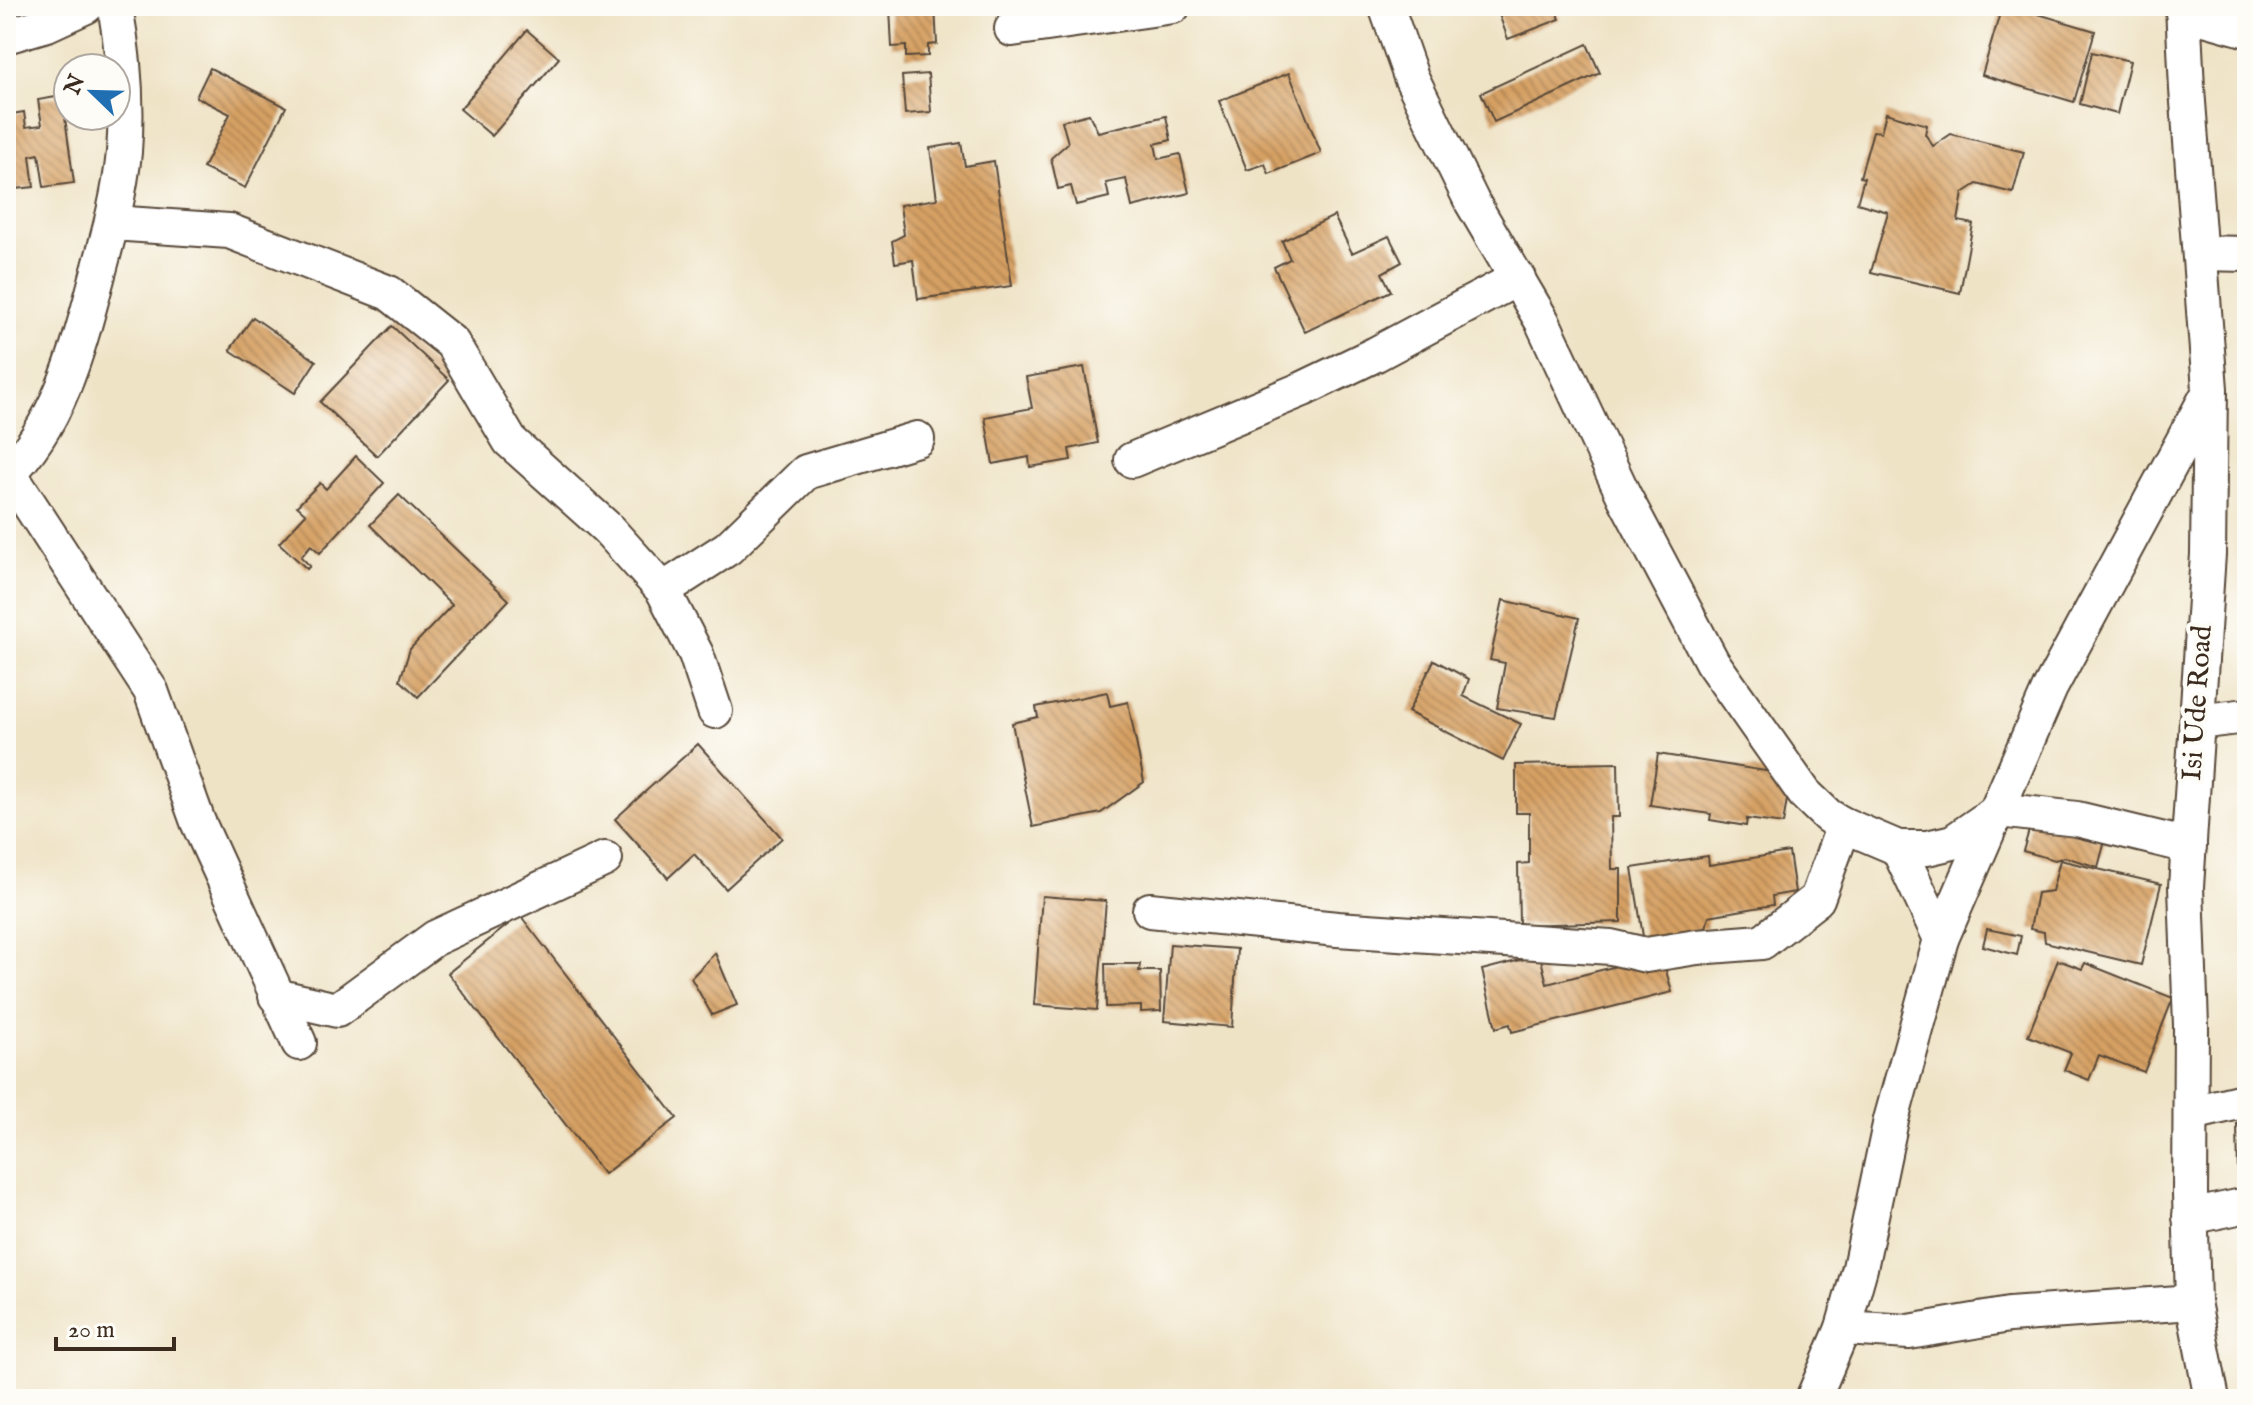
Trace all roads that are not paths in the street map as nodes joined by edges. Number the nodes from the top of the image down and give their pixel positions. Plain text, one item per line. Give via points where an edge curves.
1 (86, 6) edge
2 (115, 6) edge
3 (1173, 6) edge
4 (1386, 6) edge
5 (2183, 9) edge
6 (1012, 29) dead end
7 (2247, 30) edge
8 (6, 36) edge
9 (112, 223) junction
10 (2200, 253) junction
11 (2247, 254) edge
12 (1518, 278) junction
13 (2210, 389) junction
14 (917, 439) dead end
15 (1132, 460) dead end
16 (8, 474) edge
17 (663, 590) junction
18 (715, 711) dead end
19 (2247, 716) edge
20 (2197, 722) junction
21 (1999, 810) junction
22 (1844, 825) junction
23 (2189, 846) junction
24 (1898, 848) junction
25 (605, 859) dead end
26 (1150, 910) dead end
27 (1941, 939) junction
28 (276, 996) junction
29 (299, 1043) dead end
30 (2247, 1100) edge
31 (2192, 1113) junction
32 (2247, 1205) edge
33 (2190, 1217) junction
34 (2193, 1302) junction
35 (1843, 1328) junction
36 (1813, 1399) edge
37 (2212, 1399) edge

1 - 8 street
2 - 9 street via 125,100 124,153
3 - 6 street
4 - 12 street via 1411,77 1472,202
5 - 7 street
5 - 10 street, Isi Ude Road
9 - 16 street via 58,401 30,450
9 - 17 street via 229,231 389,293 452,343 510,441 607,528
10 - 11 street
10 - 13 street, Isi Ude Road
12 - 15 street via 1352,366
12 - 22 street via 1712,662 1805,794
13 - 20 street, Isi Ude Road via 2208,554
13 - 21 street via 2050,688
14 - 17 street via 806,472 728,548
16 - 28 street via 151,691 198,822
17 - 18 street via 696,654
19 - 20 street
20 - 23 street, Isi Ude Road
21 - 23 street via 2077,819
21 - 24 street via 1953,842
21 - 27 street
22 - 24 street
22 - 26 street via 1817,899 1762,942 1646,955 1611,947
23 - 31 street, Isi Ude Road
24 - 27 street
25 - 28 street via 435,938 337,1010
27 - 35 street via 1891,1120
28 - 29 street
30 - 31 street
31 - 33 street, Isi Ude Road
32 - 33 street
33 - 34 street, Isi Ude Road
34 - 35 street via 2009,1315 1909,1332
34 - 37 street, Isi Ude Road
35 - 36 street

